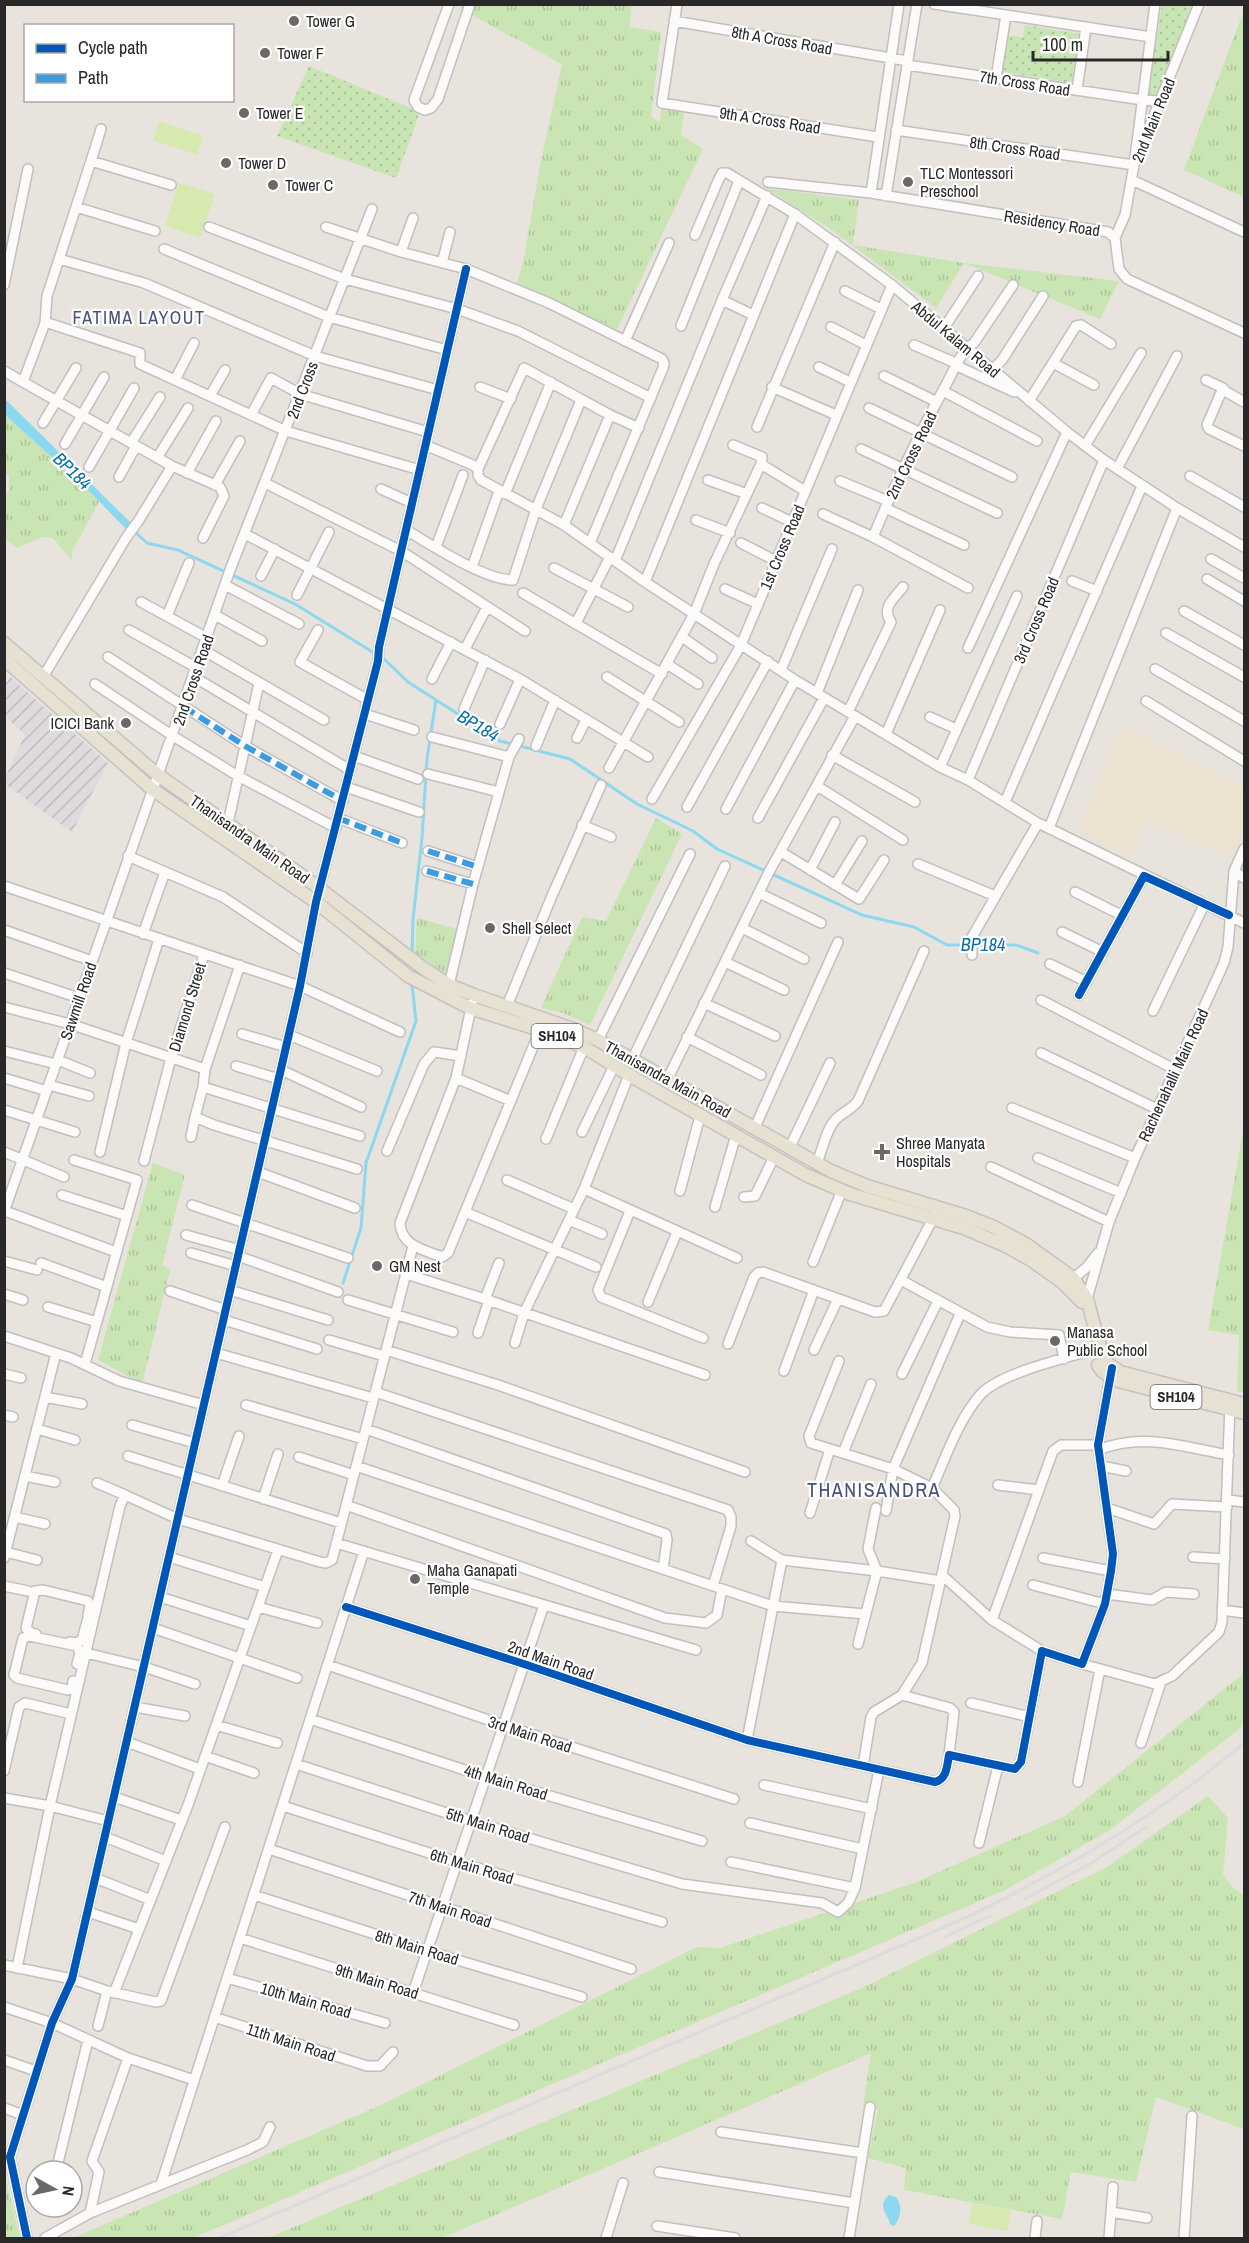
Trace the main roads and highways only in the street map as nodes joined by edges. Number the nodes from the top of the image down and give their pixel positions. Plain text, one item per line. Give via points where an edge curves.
1 (4, 643) edge
2 (7, 666) edge
3 (472, 1001) junction
4 (936, 1214) junction
5 (1245, 1404) edge
6 (1230, 1406) junction
7 (1245, 1413) edge

1 - 3 main road, Thanisandra Main Road / SH104 via 158,775
2 - 3 main road, Thanisandra Main Road / SH104 via 152,789 316,902 408,976
3 - 4 main road, Thanisandra Main Road / SH104 via 584,1047 806,1174 842,1190
3 - 4 main road, Thanisandra Main Road / SH104 via 507,1006 598,1040 817,1164
4 - 6 main road, Thanisandra Main Road / SH104 via 1069,1281 1085,1301 1099,1367 1118,1381
5 - 6 main road, SH104
6 - 7 main road, SH104

